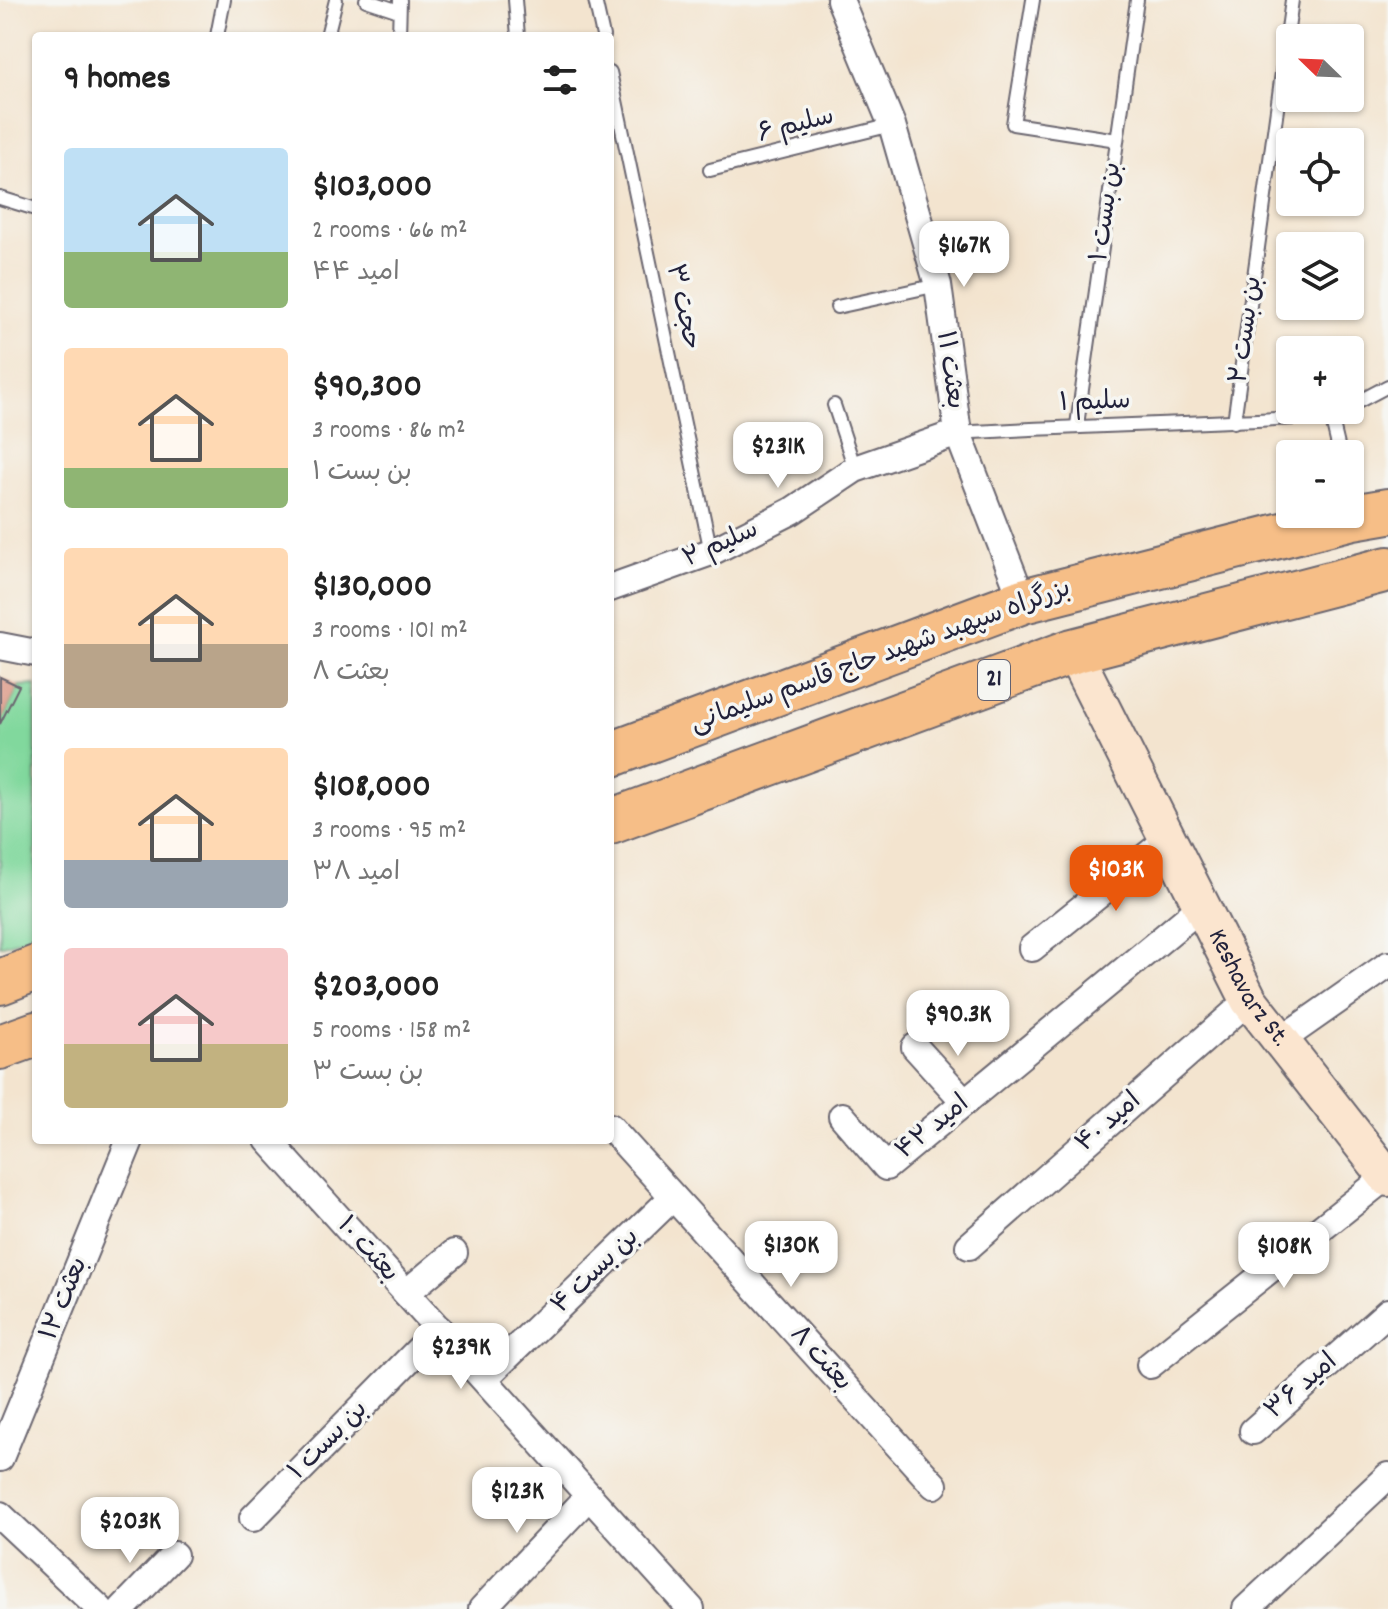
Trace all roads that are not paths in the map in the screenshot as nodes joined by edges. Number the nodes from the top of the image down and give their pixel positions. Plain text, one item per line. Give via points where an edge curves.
1 (224, 0) edge
2 (336, 0) edge
3 (366, 0) edge
4 (515, 0) edge
5 (595, 0) edge
6 (840, 0) edge
7 (1033, 0) edge
8 (1137, 0) edge
9 (1292, 0) edge
10 (400, 6) edge
11 (218, 32) edge
12 (328, 32) edge
13 (399, 32) edge
14 (518, 32) edge
15 (602, 32) edge
16 (614, 91) edge
17 (892, 125) junction
18 (1117, 140) junction
19 (710, 170) dead end
20 (0, 198) edge
21 (32, 208) edge
22 (938, 285) junction
23 (837, 307) dead end
24 (1388, 386) edge
25 (1364, 399) edge
26 (834, 405) dead end
27 (1276, 418) edge
28 (1234, 422) junction
29 (1077, 425) junction
30 (958, 433) junction
31 (855, 469) junction
32 (1297, 528) edge
33 (711, 552) junction
34 (1388, 569) edge
35 (614, 587) edge
36 (1023, 601) junction
37 (0, 646) edge
38 (32, 650) edge
39 (1073, 651) junction
40 (614, 754) edge
41 (614, 821) edge
42 (1168, 839) junction
43 (1202, 906) junction
44 (1032, 948) dead end
45 (1388, 965) edge
46 (1249, 1000) junction
47 (32, 1035) edge
48 (1281, 1040) junction
49 (0, 1047) edge
50 (915, 1047) dead end
51 (965, 1102) junction
52 (842, 1116) dead end
53 (614, 1131) edge
54 (128, 1144) edge
55 (272, 1144) edge
56 (1387, 1177) edge
57 (673, 1197) junction
58 (969, 1246) dead end
59 (454, 1253) dead end
60 (406, 1293) junction
61 (1388, 1312) edge
62 (439, 1329) junction
63 (1150, 1365) dead end
64 (484, 1379) junction
65 (1253, 1431) dead end
66 (0, 1458) edge
67 (1388, 1476) edge
68 (934, 1485) dead end
69 (589, 1496) junction
70 (0, 1515) edge
71 (253, 1518) dead end
72 (174, 1555) dead end
73 (100, 1609) edge
74 (122, 1609) edge
75 (482, 1609) edge
76 (691, 1609) edge
77 (1246, 1609) edge

1 - 11 lane
2 - 12 lane
3 - 10 lane
4 - 14 lane
5 - 15 lane
6 - 17 street, بعثت ۱۱
7 - 18 lane via 1013,124
8 - 18 lane, بن بست ۱
9 - 28 lane, بن بست ۲
10 - 13 lane
16 - 33 lane, حجت ۳
17 - 19 lane, سلیم ۶
17 - 22 street, بعثت ۱۱
18 - 29 lane, بن بست ۱
20 - 21 lane
22 - 23 lane
22 - 30 street, بعثت ۱۱
24 - 25 lane
26 - 31 lane
27 - 28 lane, سلیم ۱
28 - 29 lane, سلیم ۱
29 - 30 lane, سلیم ۱
30 - 31 street, سلیم ۲
30 - 36 street, بعثت ۱۱
31 - 33 street, سلیم ۲ via 792,511
32 - 36 highway, بزرگراه سپهبد شهید حاج قاسم سلیمانی
33 - 35 street, سلیم ۲
34 - 39 highway, 21
36 - 40 highway, بزرگراه سپهبد شهید حاج قاسم سلیمانی
37 - 38 street
39 - 41 highway, 21
39 - 42 main road, Keshavarz St.
42 - 43 main road, Keshavarz St.
42 - 44 street
43 - 46 main road, Keshavarz St.
43 - 51 street, امید ۴۲
45 - 48 street
46 - 48 main road, Keshavarz St.
46 - 58 street, امید ۴۰
47 - 49 highway
48 - 56 main road, Keshavarz St.
50 - 51 street
51 - 52 street, امید ۴۲ via 886,1167
53 - 57 street, بعثت ۸
54 - 66 street, بعثت ۱۲
55 - 60 street, بعثت ۱۰
56 - 63 street
57 - 64 street, بن بست ۴
57 - 68 street, بعثت ۸
59 - 60 street
60 - 62 street, بعثت ۱۰
61 - 65 street, امید ۳۶
62 - 64 street, بعثت ۱۰
62 - 71 street, بن بست ۱
64 - 69 street, بعثت ۱۰
67 - 77 street
69 - 75 street
69 - 76 street, بعثت ۱۰
70 - 73 street
72 - 74 street

